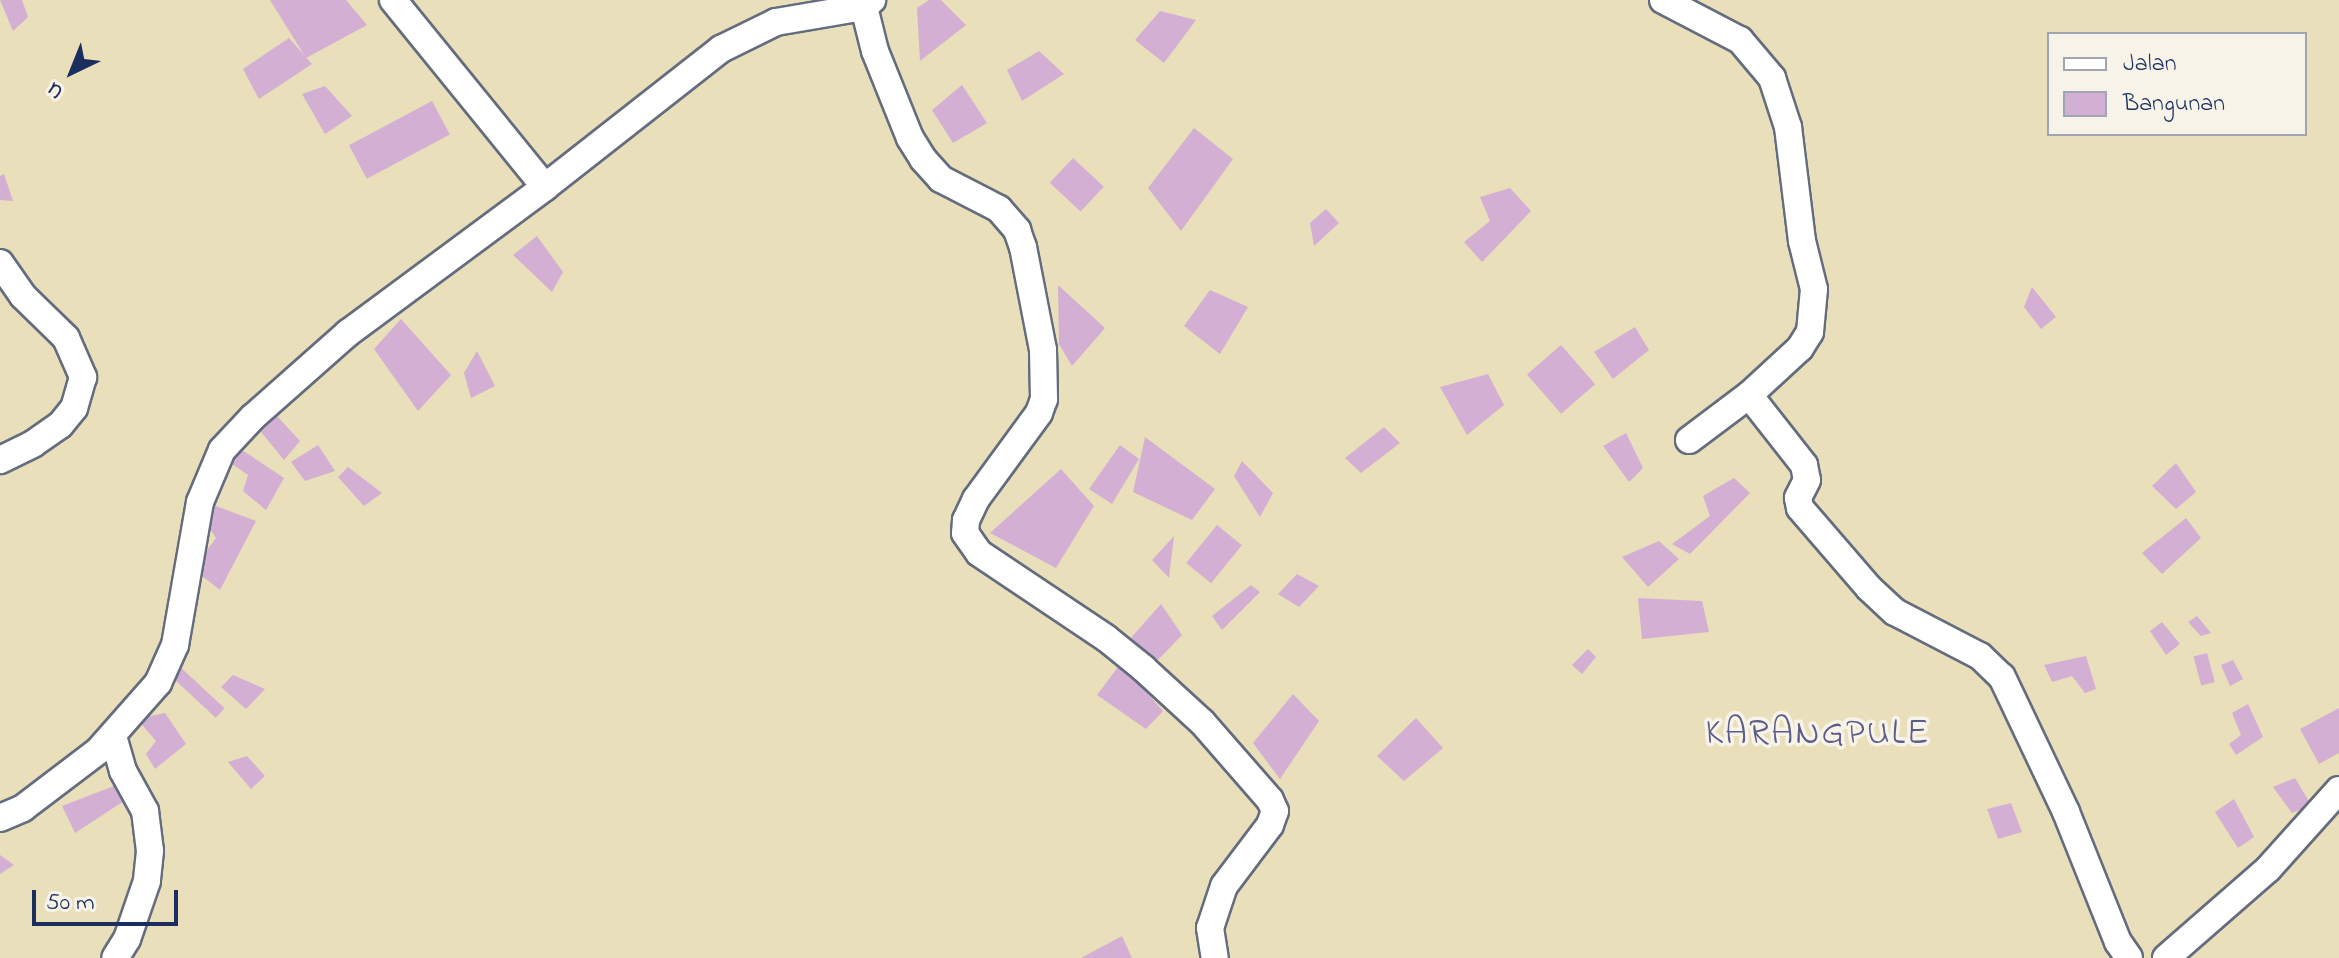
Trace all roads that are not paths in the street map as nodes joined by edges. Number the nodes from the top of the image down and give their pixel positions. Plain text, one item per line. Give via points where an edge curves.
1 (393, 0) edge
2 (1663, 0) edge
3 (868, 4) edge
4 (545, 187) junction
5 (0, 263) edge
6 (1749, 395) junction
7 (1689, 440) dead end
8 (0, 460) edge
9 (113, 736) junction
10 (2339, 790) edge
11 (0, 818) edge
12 (115, 958) edge
13 (1215, 958) edge
14 (2129, 958) edge
15 (2166, 958) edge

1 - 4 street
2 - 6 street via 1727,31 1752,50 1772,78 1788,127 1814,312 1800,348
3 - 4 street via 776,22 741,38 662,93
3 - 13 street via 875,51 923,159 941,179 999,209 1017,230 1043,350 1044,399 976,499 965,533 979,553 1143,668 1202,722 1275,811 1224,886 1210,928
4 - 9 street via 348,333 222,450 200,502 175,645 158,683
5 - 8 street via 23,296 66,338 83,377 74,408 60,425
6 - 7 street
6 - 14 street via 1804,465 1807,480 1798,498 1800,508 1869,588 1895,612 1980,656 2002,677
9 - 11 street via 23,808
9 - 12 street via 123,771 145,811 150,851 142,894
10 - 15 street via 2268,869

